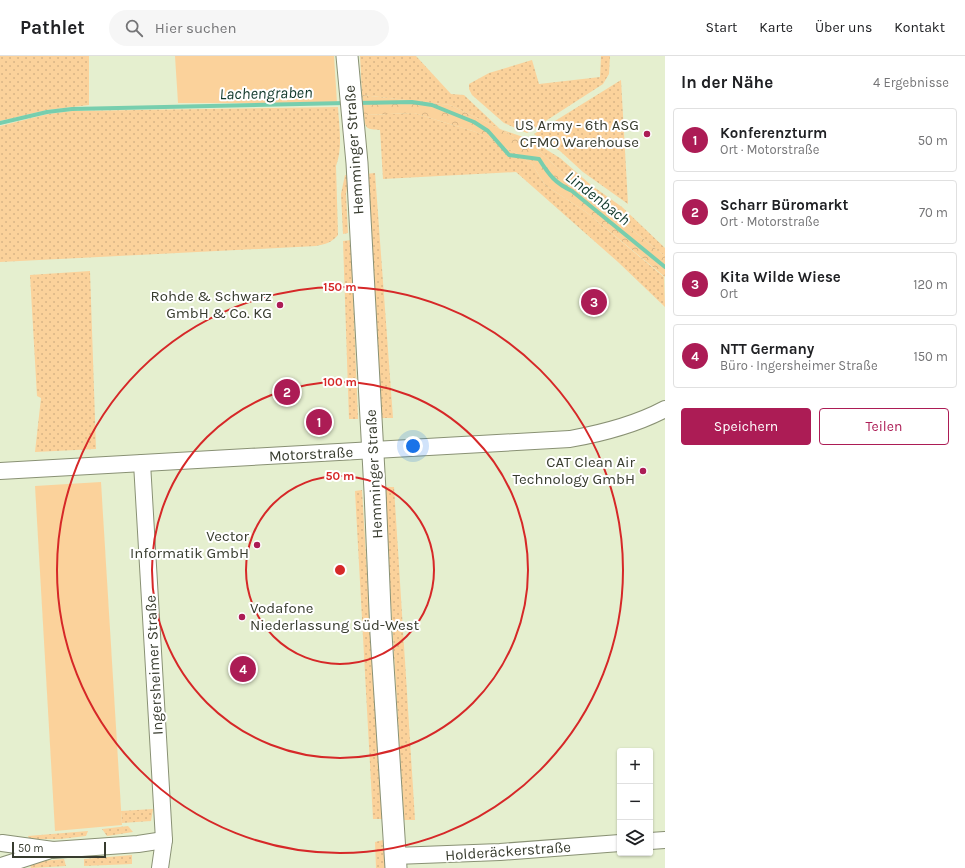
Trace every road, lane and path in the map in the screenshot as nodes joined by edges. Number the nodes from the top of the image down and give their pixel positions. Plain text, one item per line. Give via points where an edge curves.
1 (347, 56) edge
2 (665, 409) edge
3 (373, 450) junction
4 (142, 463) junction
5 (0, 471) edge
6 (164, 840) junction
7 (665, 840) edge
8 (653, 841) edge
9 (1, 842) edge
10 (617, 843) edge
11 (53, 850) junction
12 (395, 862) edge
13 (3, 866) edge
14 (160, 868) edge

1 - 3 main road, Hemminger Straße via 357,163
2 - 3 street, Motorstraße via 619,428 570,439
3 - 4 street, Motorstraße
3 - 12 main road, Hemminger Straße
4 - 5 street, Motorstraße
4 - 6 street, Ingersheimer Straße
6 - 11 street
6 - 14 street, Ingersheimer Straße
7 - 8 street
9 - 11 street
9 - 13 street via 6,856
10 - 12 street, Holderäckerstraße
11 - 13 street

